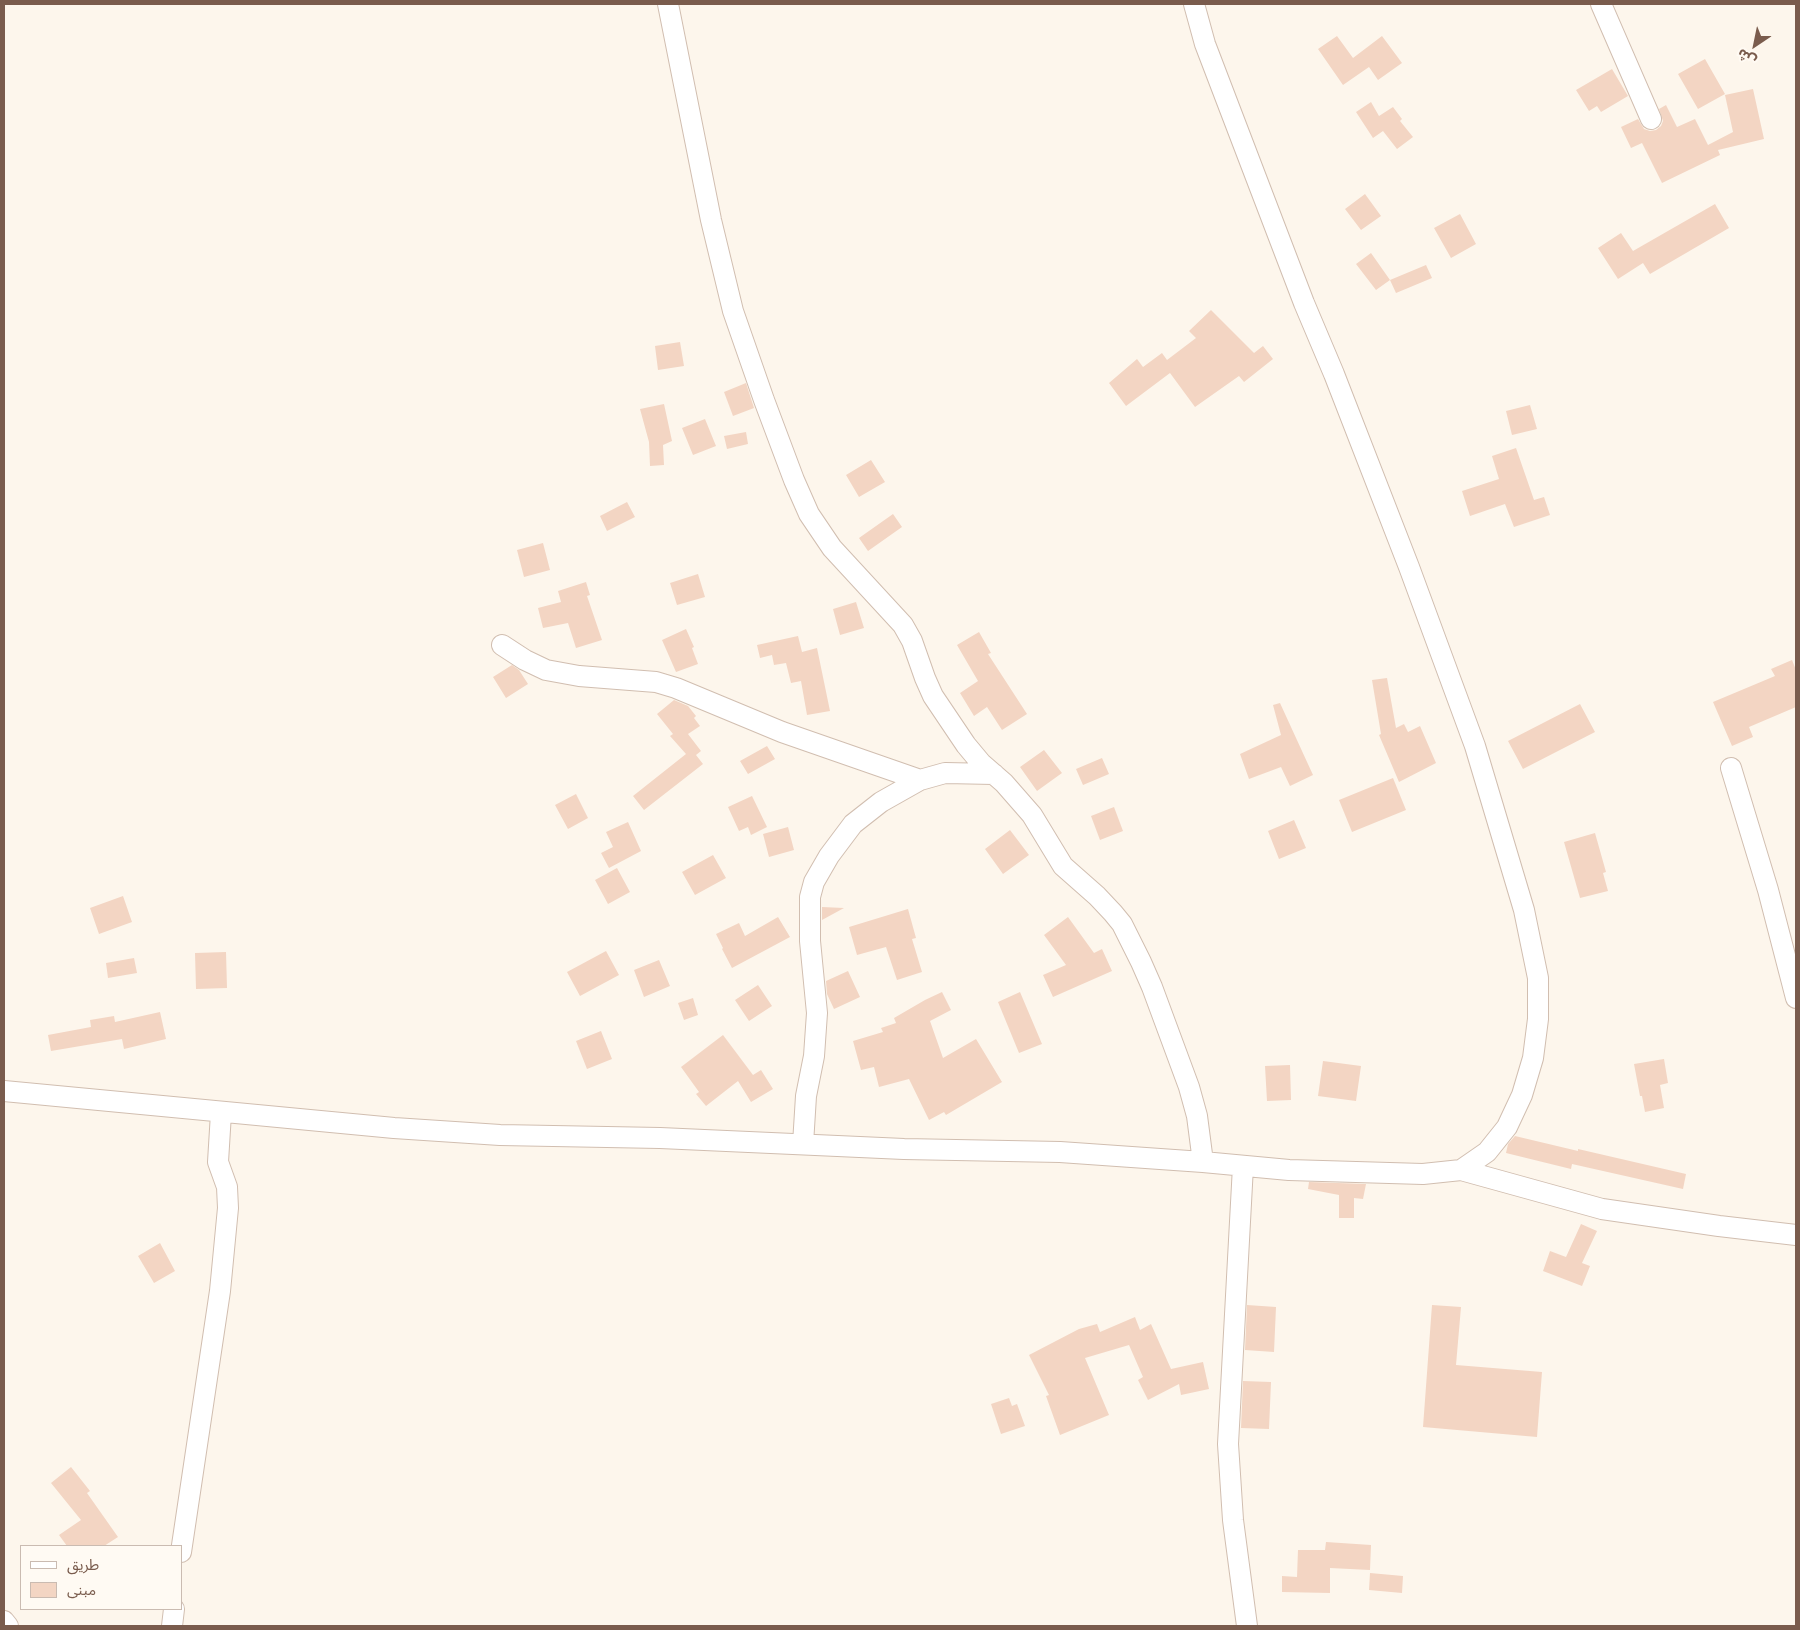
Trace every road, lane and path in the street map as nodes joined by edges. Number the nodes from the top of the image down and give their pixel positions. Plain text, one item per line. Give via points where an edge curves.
1 (668, 4) edge
2 (1194, 4) edge
3 (1601, 4) edge
4 (1651, 119) dead end
5 (502, 645) dead end
6 (1731, 768) dead end
7 (994, 774) junction
8 (920, 780) junction
9 (1796, 998) edge
10 (4, 1091) edge
11 (221, 1113) junction
12 (803, 1144) junction
13 (1203, 1162) junction
14 (1243, 1166) junction
15 (1461, 1170) junction
16 (1796, 1235) edge
17 (182, 1545) edge
18 (174, 1610) edge
19 (4, 1621) edge
20 (8, 1626) edge
21 (172, 1626) edge
22 (1247, 1626) edge

1 - 7 street via 711,220 731,302 794,480 809,514 832,548 903,625 933,696 966,745
2 - 15 street via 1205,44 1406,558 1465,719 1524,910 1538,978 1534,1058 1507,1127 1487,1152
3 - 4 street
5 - 8 street via 546,670 656,682 676,688 782,732
6 - 9 street
7 - 8 street via 945,773
7 - 13 street via 1032,815 1063,866 1122,924 1152,987 1190,1087
8 - 12 street via 881,802 853,824 814,882 810,897 810,941 817,1013
10 - 11 street
11 - 12 street via 500,1135
11 - 17 street via 218,1162 227,1187 228,1208 220,1291
12 - 13 street via 1060,1152
13 - 14 street
14 - 15 street via 1423,1174
14 - 22 street via 1228,1444 1233,1520
15 - 16 street via 1602,1209
18 - 21 street
19 - 20 street

